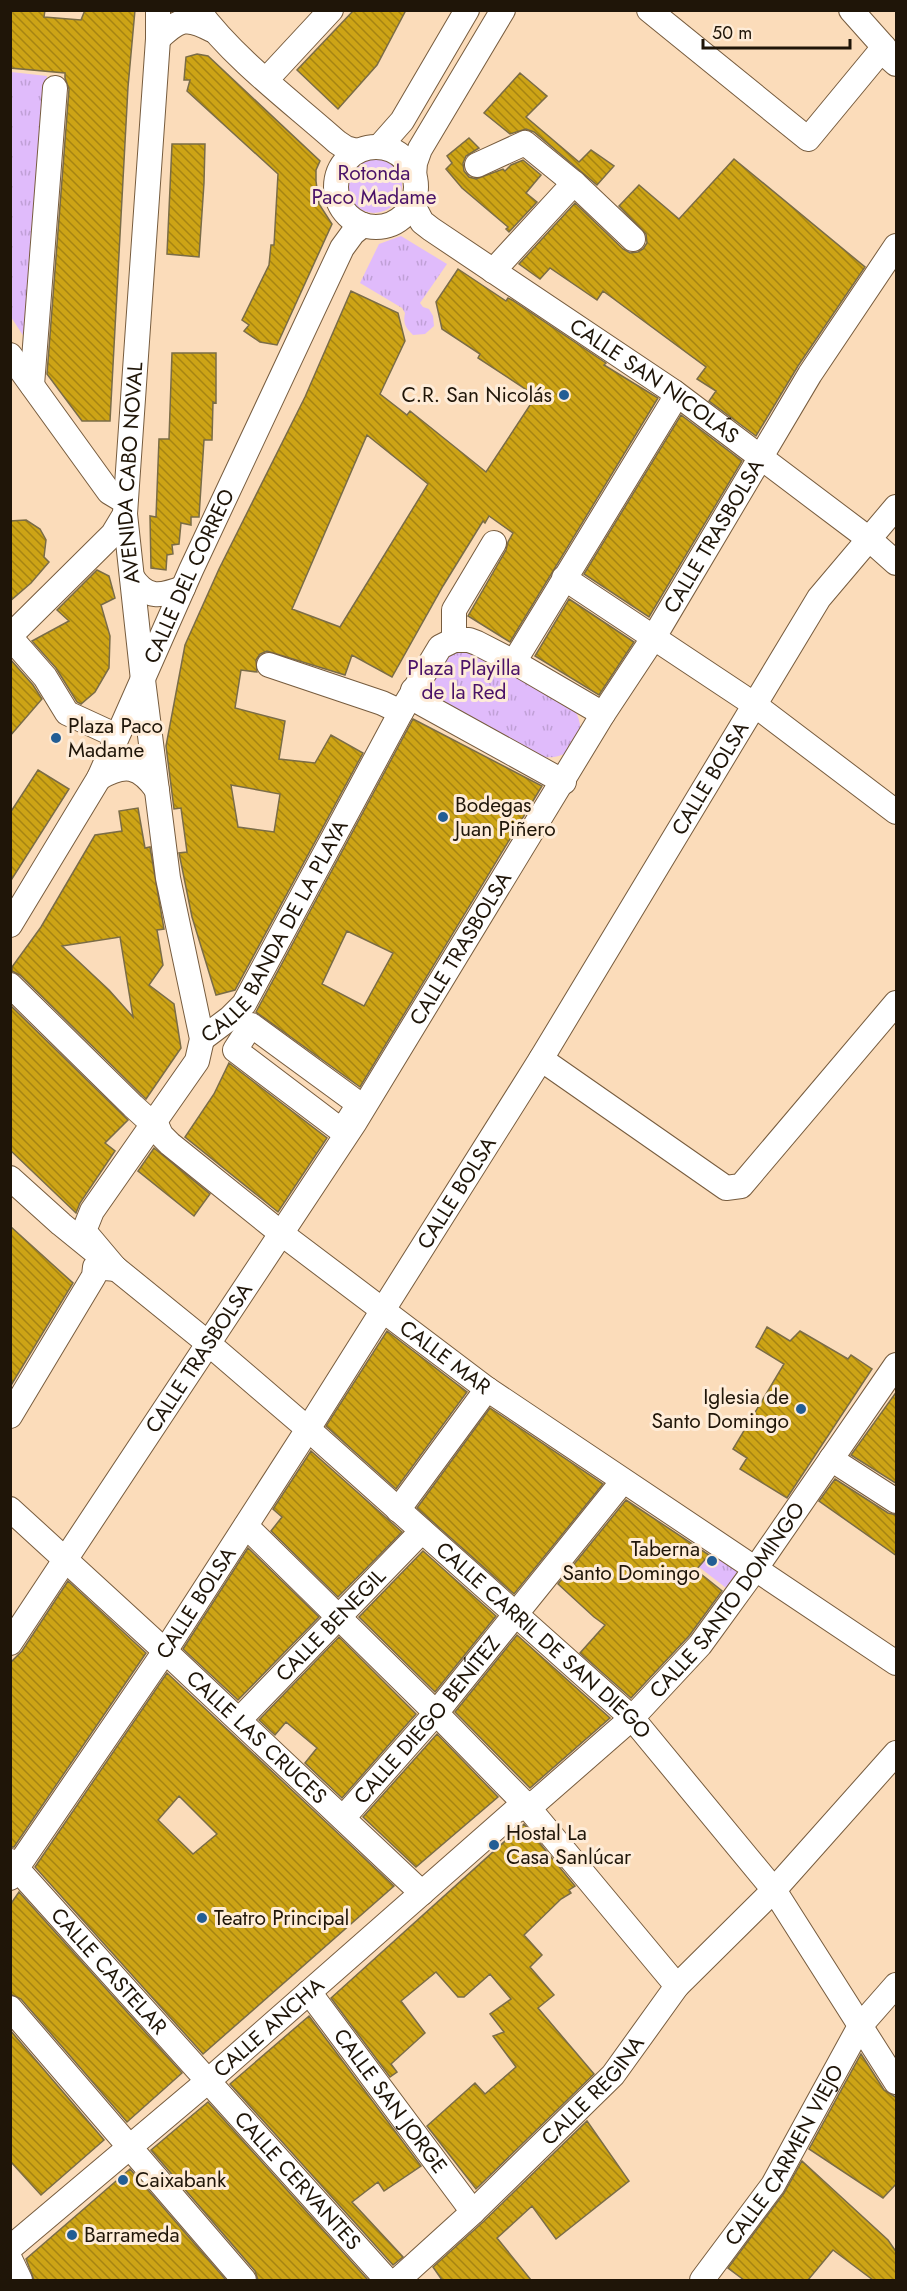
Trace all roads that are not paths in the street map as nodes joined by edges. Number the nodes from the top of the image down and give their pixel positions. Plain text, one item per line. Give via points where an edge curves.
1 (158, 10) edge
2 (198, 10) edge
3 (331, 10) edge
4 (468, 10) edge
5 (503, 10) edge
6 (649, 10) edge
7 (851, 10) edge
8 (212, 30) junction
9 (158, 39) junction
10 (890, 56) edge
11 (267, 80) junction
12 (55, 88) dead end
13 (368, 149) junction
14 (477, 165) dead end
15 (414, 176) junction
16 (574, 183) junction
17 (412, 204) junction
18 (363, 225) junction
19 (633, 239) dead end
20 (897, 246) edge
21 (493, 270) junction
22 (10, 355) edge
23 (32, 385) junction
24 (674, 392) junction
25 (760, 457) junction
26 (126, 505) junction
27 (897, 507) edge
28 (869, 539) junction
29 (494, 543) dead end
30 (897, 563) edge
31 (132, 577) junction
32 (564, 578) junction
33 (183, 588) junction
34 (10, 637) edge
35 (654, 637) junction
36 (454, 640) junction
37 (514, 662) junction
38 (269, 665) dead end
39 (143, 680) junction
40 (413, 690) junction
41 (755, 705) junction
42 (401, 712) junction
43 (603, 714) junction
44 (117, 736) junction
45 (99, 778) junction
46 (564, 782) junction
47 (157, 790) junction
48 (897, 812) edge
49 (10, 925) edge
50 (10, 985) edge
51 (897, 1003) edge
52 (250, 1025) joint
53 (202, 1039) junction
54 (542, 1059) junction
55 (156, 1121) junction
56 (10, 1178) edge
57 (282, 1234) junction
58 (116, 1269) junction
59 (382, 1311) junction
60 (209, 1344) junction
61 (897, 1365) edge
62 (487, 1389) junction
63 (10, 1416) edge
64 (308, 1430) junction
65 (831, 1459) junction
66 (623, 1481) junction
67 (897, 1501) edge
68 (10, 1509) edge
69 (398, 1510) junction
70 (246, 1526) junction
71 (422, 1531) junction
72 (66, 1560) junction
73 (756, 1568) junction
74 (516, 1615) junction
75 (340, 1617) junction
76 (10, 1644) edge
77 (165, 1651) junction
78 (897, 1663) edge
79 (436, 1713) junction
80 (632, 1718) junction
81 (239, 1720) junction
82 (897, 1753) edge
83 (527, 1806) junction
84 (343, 1818) junction
85 (13, 1869) edge
86 (774, 1890) junction
87 (422, 1893) junction
88 (897, 1984) edge
89 (676, 1986) junction
90 (309, 1992) junction
91 (10, 2008) edge
92 (860, 2026) junction
93 (208, 2081) junction
94 (897, 2082) edge
95 (131, 2146) junction
96 (473, 2212) junction
97 (10, 2248) edge
98 (10, 2259) edge
99 (20, 2280) edge
100 (244, 2280) edge
101 (387, 2280) edge
102 (398, 2280) edge
103 (702, 2280) edge

1 - 9 street, AVENIDA CABO NOVAL
2 - 8 street
3 - 11 street
4 - 13 street via 402,121
5 - 15 street via 420,148
6 - 10 street via 808,139
7 - 10 street
8 - 9 street via 198,22 185,21 174,24
8 - 11 street
9 - 26 street, AVENIDA CABO NOVAL
11 - 13 street via 337,142 346,148
12 - 23 street
13 - 15 street via 391,150 410,165
13 - 18 street via 348,158 337,178 336,190 344,211
14 - 16 street via 525,143
15 - 17 street
16 - 19 street
16 - 21 street
17 - 18 street via 392,224
17 - 21 street, CALLE SAN NICOLÁS via 422,222
18 - 33 street, CALLE DEL CORREO via 342,248
20 - 25 street, CALLE TRASBOLSA via 810,374
21 - 24 street, CALLE SAN NICOLÁS
22 - 23 street
23 - 26 street via 109,492
24 - 25 street, CALLE SAN NICOLÁS
24 - 32 street via 672,403
25 - 28 street, CALLE SAN NICOLÁS
25 - 35 street, CALLE TRASBOLSA
26 - 31 street, AVENIDA CABO NOVAL
26 - 34 street via 113,534
27 - 28 street, CALLE BOLSA
28 - 30 street, CALLE SAN NICOLÁS
28 - 41 street, CALLE BOLSA via 819,598
29 - 36 street via 454,610
31 - 33 street via 139,588 152,594
31 - 39 street, AVENIDA CABO NOVAL
32 - 35 street
32 - 37 street
33 - 39 street, CALLE DEL CORREO
34 - 44 street via 45,677 68,713
35 - 41 street
35 - 43 street, CALLE TRASBOLSA
36 - 37 street via 469,640
36 - 40 street via 435,653
37 - 43 street
38 - 42 street via 382,702
39 - 44 street, CALLE DEL CORREO
39 - 47 street, AVENIDA CABO NOVAL
40 - 42 street, CALLE BANDA DE LA PLAYA
40 - 46 street via 421,703
41 - 48 street
41 - 54 street, CALLE BOLSA
42 - 53 street, CALLE BANDA DE LA PLAYA via 244,1004
43 - 46 street, CALLE TRASBOLSA
44 - 45 street, CALLE DEL CORREO
45 - 47 street via 111,771 131,769 148,778
45 - 49 street, CALLE DEL CORREO
46 - 57 street, CALLE TRASBOLSA via 356,1122
47 - 53 street, AVENIDA CABO NOVAL via 168,878
50 - 55 street via 132,1106
51 - 54 street via 741,1186 726,1188
52 - 52 street via 359,1104 342,1131 235,1050
53 - 55 street, CALLE BANDA DE LA PLAYA via 197,1061
54 - 59 street, CALLE BOLSA
55 - 57 street, CALLE MAR via 161,1135 170,1144
55 - 58 street, CALLE BANDA DE LA PLAYA via 92,1211 84,1231
56 - 58 street
57 - 59 street, CALLE MAR
57 - 60 street, CALLE TRASBOLSA
58 - 60 street, CALLE CARRIL DE SAN DIEGO
58 - 63 street via 95,1267 94,1276
59 - 62 street, CALLE MAR
59 - 64 street, CALLE BOLSA
60 - 64 street, CALLE CARRIL DE SAN DIEGO
60 - 72 street, CALLE TRASBOLSA
61 - 65 street, CALLE SANTO DOMINGO
62 - 66 street, CALLE MAR
62 - 69 street
64 - 69 street, CALLE CARRIL DE SAN DIEGO
64 - 70 street, CALLE BOLSA
65 - 67 street
65 - 73 street, CALLE SANTO DOMINGO
66 - 73 street, CALLE MAR
66 - 74 street, CALLE DIEGO BENÍTEZ
68 - 72 street, CALLE LAS CRUCES
69 - 71 street, CALLE CARRIL DE SAN DIEGO
70 - 75 street
70 - 77 street, CALLE BOLSA
71 - 74 street, CALLE CARRIL DE SAN DIEGO
71 - 75 street, CALLE BENEGIL
72 - 76 street, CALLE TRASBOLSA
72 - 77 street, CALLE LAS CRUCES
73 - 78 street, CALLE MAR
73 - 80 street, CALLE SANTO DOMINGO via 700,1645
74 - 79 street, CALLE DIEGO BENÍTEZ
74 - 80 street, CALLE CARRIL DE SAN DIEGO
75 - 79 street
75 - 81 street, CALLE BENEGIL
77 - 81 street, CALLE LAS CRUCES
77 - 85 street, CALLE BOLSA
79 - 83 street
79 - 84 street, CALLE DIEGO BENÍTEZ
80 - 83 street, CALLE SANTO DOMINGO
80 - 86 street, CALLE CARRIL DE SAN DIEGO
81 - 84 street, CALLE LAS CRUCES
82 - 86 street, CALLE REGINA
83 - 87 street, CALLE ANCHA via 516,1810
83 - 89 street
84 - 87 street, CALLE LAS CRUCES
85 - 93 street, CALLE CASTELAR
86 - 89 street, CALLE REGINA
86 - 92 street, CALLE CARRIL DE SAN DIEGO
87 - 90 street, CALLE ANCHA
88 - 92 street, CALLE CARMEN VIEJO
89 - 96 street, CALLE REGINA via 613,2075
90 - 93 street, CALLE ANCHA
90 - 96 street, CALLE SAN JORGE
91 - 95 street
92 - 94 street, CALLE CARRIL DE SAN DIEGO
92 - 103 street, CALLE CARMEN VIEJO via 773,2185
93 - 95 street, CALLE ANCHA
93 - 101 street, CALLE CERVANTES
95 - 97 street, CALLE ANCHA
95 - 100 street
96 - 102 street, CALLE REGINA
98 - 99 street

